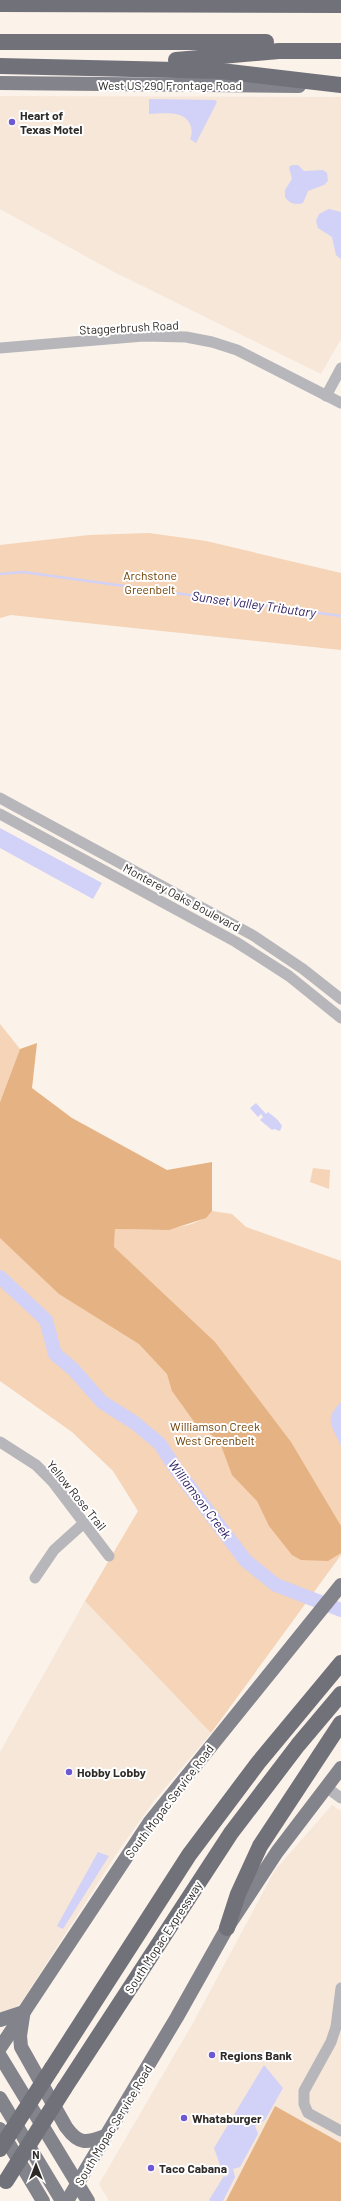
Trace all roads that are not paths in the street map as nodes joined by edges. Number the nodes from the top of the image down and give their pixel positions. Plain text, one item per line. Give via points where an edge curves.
1 (0, 4) edge
2 (341, 4) edge
3 (0, 42) edge
4 (341, 42) edge
5 (341, 51) edge
6 (0, 62) edge
7 (0, 66) edge
8 (0, 82) edge
9 (341, 85) edge
10 (0, 348) edge
11 (341, 368) edge
12 (326, 396) junction
13 (341, 403) edge
14 (0, 798) edge
15 (0, 814) edge
16 (341, 999) edge
17 (341, 1018) edge
18 (0, 1443) edge
19 (84, 1524) junction
20 (109, 1556) dead end
21 (35, 1578) dead end
22 (341, 1585) edge
23 (339, 1666) edge
24 (341, 1694) edge
25 (341, 1722) edge
26 (341, 1768) edge
27 (326, 1787) junction
28 (341, 1798) edge
29 (227, 1928) junction
30 (341, 1988) edge
31 (24, 2012) junction
32 (0, 2020) edge
33 (0, 2048) edge
34 (0, 2056) edge
35 (0, 2098) edge
36 (0, 2129) edge
37 (341, 2131) edge
38 (106, 2136) junction
39 (0, 2149) edge
40 (78, 2184) junction
41 (3, 2185) edge
42 (43, 2201) edge
43 (62, 2201) edge
44 (67, 2201) edge
45 (88, 2201) edge

1 - 2 highway
3 - 4 highway
5 - 6 highway via 271,51 163,61
7 - 9 highway via 221,71
8 - 9 main road, West US 290 Frontage Road via 112,85
10 - 12 street, Staggerbrush Road via 144,336 186,337 237,350
11 - 12 street
12 - 13 street, Staggerbrush Road
14 - 16 street, Monterey Oaks Boulevard via 247,932 303,968
15 - 17 street, Monterey Oaks Boulevard via 236,942 289,976
18 - 19 street, Yellow Rose Trail via 36,1465 52,1481
19 - 20 street, Yellow Rose Trail
19 - 21 street via 54,1550
22 - 31 main road, South Mopac Service Road via 149,1822
23 - 39 highway, South Mopac Expressway, bridge via 258,1763 189,1855
24 - 41 highway, South Mopac Expressway, bridge via 298,1745 231,1833
25 - 29 highway via 260,1846 238,1894
26 - 27 main road, South Mopac Service Road
27 - 28 street
27 - 29 main road, South Mopac Service Road via 277,1852
29 - 38 main road, South Mopac Service Road
30 - 37 street via 336,2027 331,2042 304,2091 303,2098 308,2113
31 - 32 main road
31 - 33 main road, South Mopac Service Road
31 - 38 main road via 21,2047 66,2127 81,2141
34 - 40 main road
35 - 43 main road
36 - 42 main road
38 - 40 main road, South Mopac Service Road
40 - 44 main road, South Mopac Service Road
40 - 45 main road

